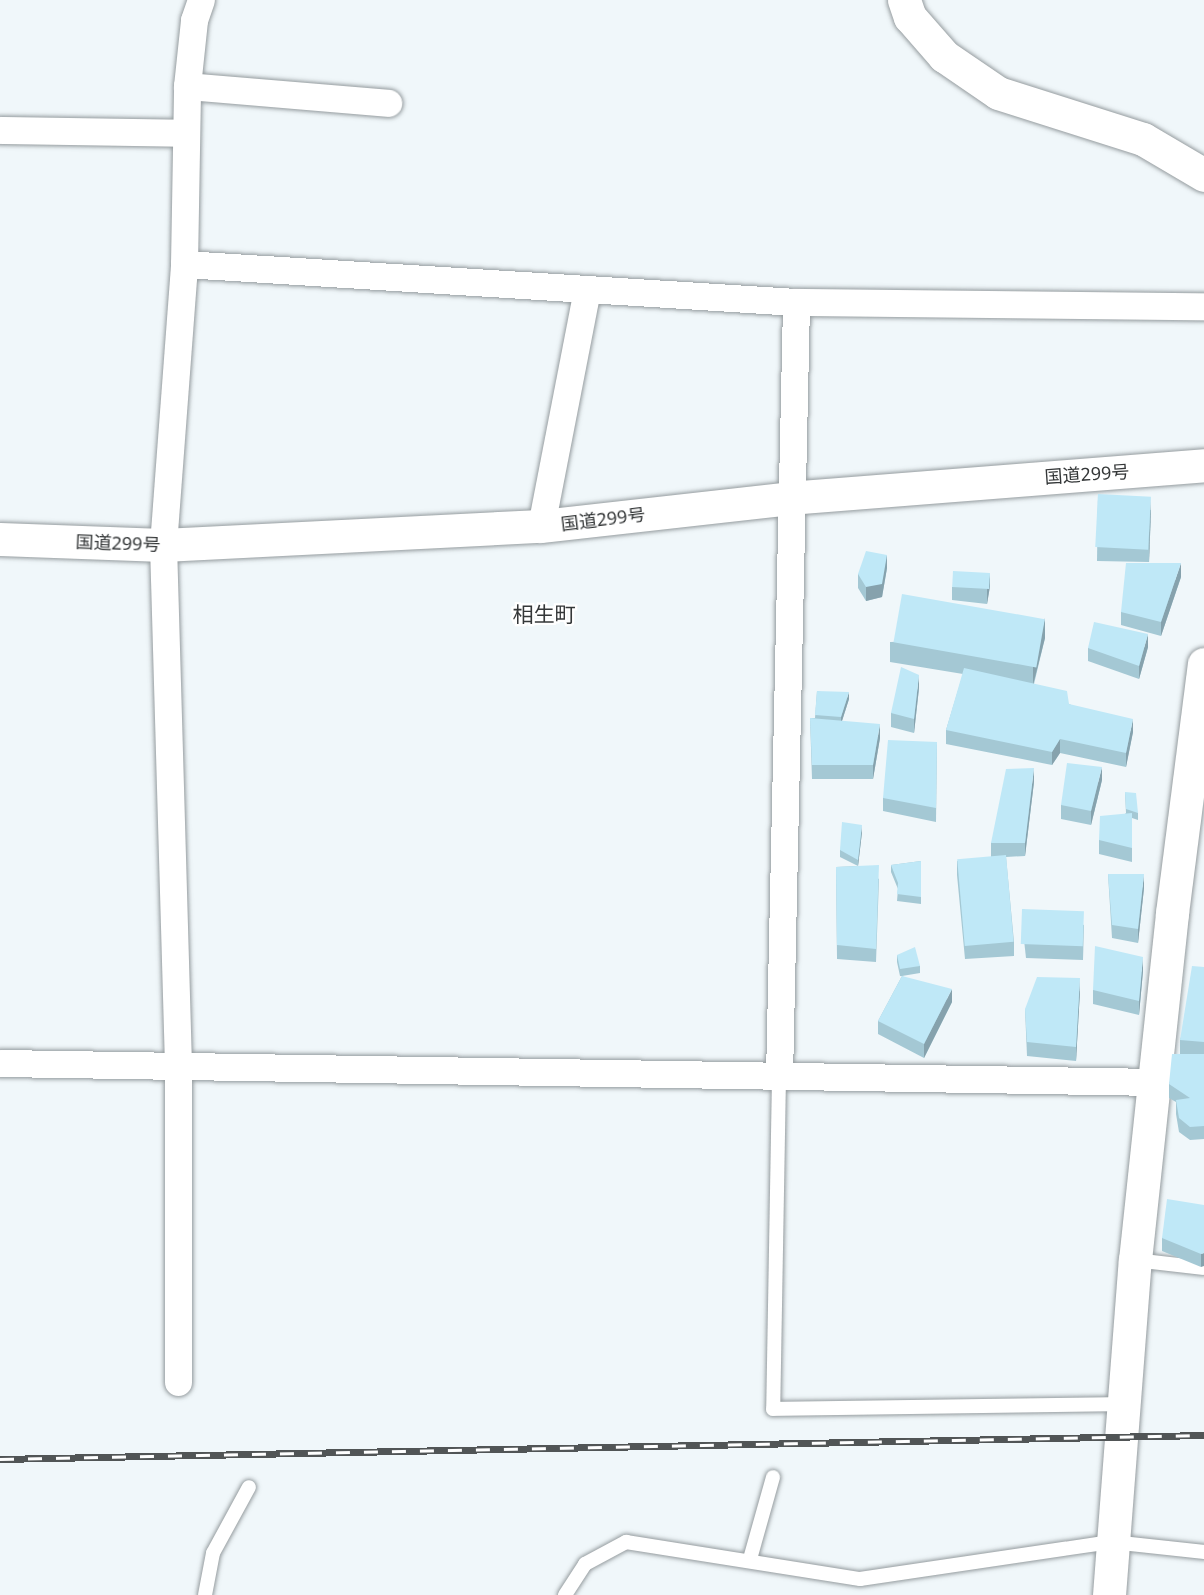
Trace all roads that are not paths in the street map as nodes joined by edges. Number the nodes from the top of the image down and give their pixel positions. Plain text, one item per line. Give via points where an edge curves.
1 (201, 0) edge
2 (904, 0) edge
3 (187, 86) junction
4 (388, 103) dead end
5 (0, 130) edge
6 (185, 133) junction
7 (1204, 175) edge
8 (183, 264) junction
9 (586, 289) junction
10 (796, 302) junction
11 (1204, 306) edge
12 (1204, 465) edge
13 (789, 498) junction
14 (541, 526) junction
15 (0, 539) edge
16 (163, 545) junction
17 (1204, 664) edge
18 (0, 1063) edge
19 (178, 1065) junction
20 (779, 1077) junction
21 (1156, 1082) junction
22 (1135, 1260) junction
23 (1204, 1268) edge
24 (178, 1382) dead end
25 (1121, 1404) junction
26 (773, 1477) dead end
27 (249, 1487) dead end
28 (1112, 1542) junction
29 (1204, 1552) edge
30 (750, 1559) junction
31 (205, 1595) edge
32 (565, 1595) edge
33 (1109, 1595) edge

1 - 3 street via 194,20
2 - 7 main road via 910,17 944,56 999,93 1143,139
3 - 4 street
3 - 6 street
5 - 6 street
6 - 8 street
8 - 9 street
8 - 16 street
9 - 10 street
9 - 14 street
10 - 11 street
10 - 13 street
12 - 13 main road, 国道299号
13 - 14 main road, 国道299号
13 - 20 street
14 - 16 main road, 国道299号
15 - 16 main road, 国道299号
16 - 19 street
17 - 21 main road via 1172,913
18 - 19 street
19 - 20 street
19 - 24 street
20 - 21 street
20 - 25 lane via 773,1410
21 - 22 main road
22 - 23 lane
22 - 25 main road
25 - 28 main road
26 - 30 lane
27 - 31 lane via 213,1553
28 - 29 lane
28 - 30 lane via 860,1579
28 - 33 main road
30 - 32 lane via 626,1542 585,1564

